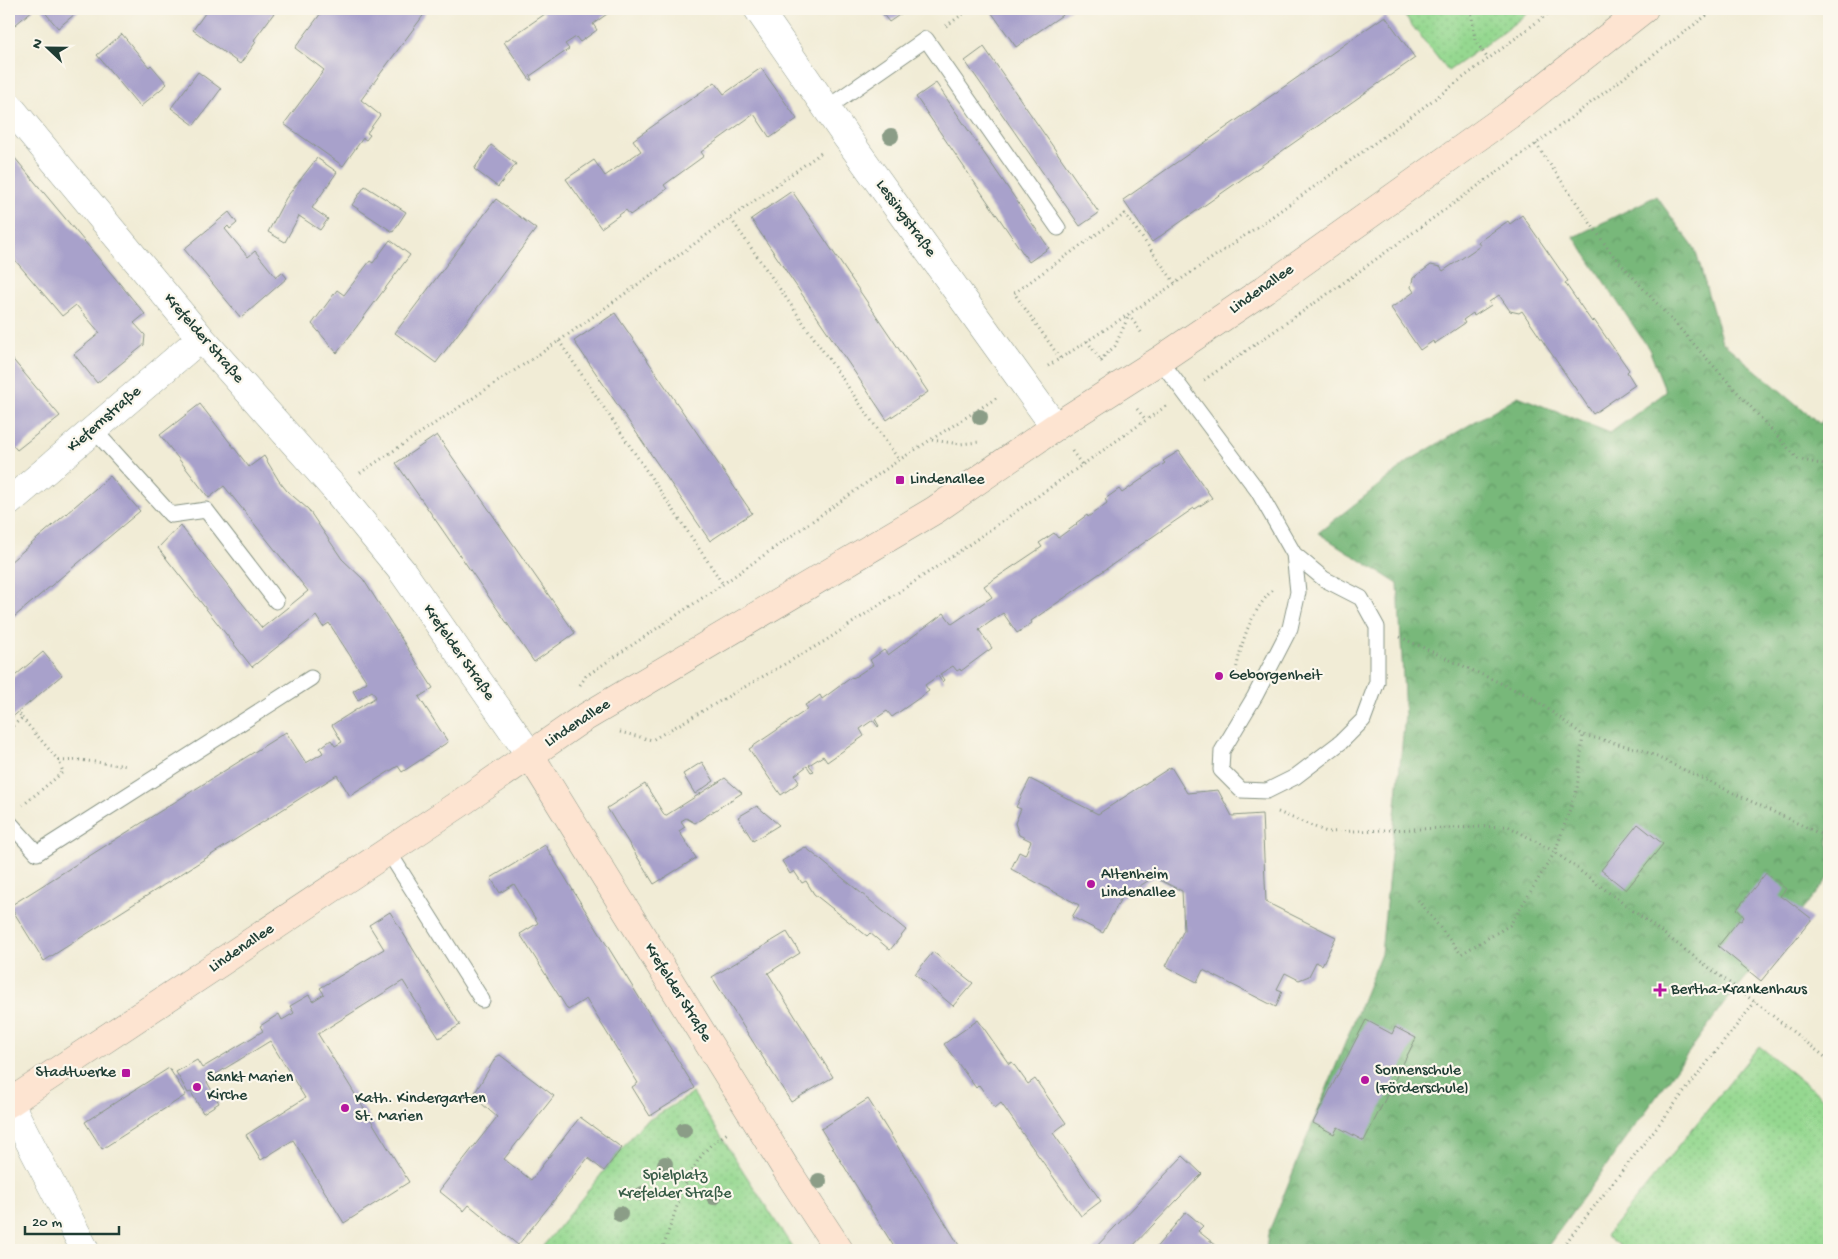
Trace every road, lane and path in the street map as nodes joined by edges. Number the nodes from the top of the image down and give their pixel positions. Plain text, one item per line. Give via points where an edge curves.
1 (758, 9) edge
2 (970, 9) edge
3 (1471, 9) edge
4 (1554, 9) edge
5 (1644, 9) edge
6 (1715, 9) edge
7 (926, 39) junction
8 (1488, 59) junction
9 (9, 106) edge
10 (827, 108) junction
11 (845, 135) junction
12 (1536, 144) junction
13 (731, 219) junction
14 (1058, 228) dead end
15 (1175, 284) junction
16 (1129, 315) dead end
17 (201, 338) junction
18 (559, 341) junction
19 (1060, 358) dead end
20 (1160, 360) junction
21 (1186, 393) junction
22 (1055, 427) junction
23 (94, 430) junction
24 (931, 440) dead end
25 (900, 460) junction
26 (1829, 466) edge
27 (335, 490) junction
28 (9, 502) edge
29 (1294, 554) junction
30 (723, 584) junction
31 (276, 601) dead end
32 (1377, 627) junction
33 (311, 678) dead end
34 (575, 692) dead end
35 (18, 712) dead end
36 (22, 718) junction
37 (579, 721) junction
38 (9, 729) edge
39 (1583, 735) junction
40 (530, 755) junction
41 (59, 761) junction
42 (141, 787) junction
43 (1275, 810) dead end
44 (13, 816) edge
45 (1829, 838) edge
46 (388, 852) junction
47 (1555, 852) junction
48 (1418, 900) dead end
49 (482, 1000) dead end
50 (1755, 1002) junction
51 (1829, 1060) edge
52 (9, 1103) edge
53 (754, 1117) junction
54 (85, 1250) edge
55 (662, 1250) edge
56 (839, 1250) edge
57 (1560, 1250) edge

1 - 10 street, Lessingstraße
2 - 7 path
3 - 8 path via 1475,40
4 - 8 path
5 - 20 street, Lindenallee via 1509,115
6 - 12 path
7 - 10 lane
7 - 14 lane
8 - 15 path
9 - 17 street, Krefelder Straße
10 - 11 street, Lessingstraße
11 - 13 path
11 - 22 street, Lessingstraße
12 - 21 path
12 - 26 path via 1612,253 1798,459
13 - 18 path
13 - 25 path
15 - 16 path
15 - 19 path via 1125,214 1014,293
17 - 23 street, Kiefernstraße
17 - 27 street, Krefelder Straße
18 - 27 path
18 - 30 path
20 - 21 lane
20 - 22 street, Lindenallee
21 - 29 lane via 1258,491
21 - 37 path via 947,560 824,641 652,740
22 - 37 street, Lindenallee via 935,510
23 - 28 street, Kiefernstraße
23 - 31 lane via 171,515 206,510
24 - 25 path
25 - 30 path
27 - 40 street, Krefelder Straße via 402,571
29 - 32 lane via 1324,578 1362,598
29 - 32 lane via 1298,592 1290,628 1222,751 1221,770 1241,790 1267,791 1296,777 1341,742 1363,720 1377,682
30 - 34 path via 586,676
32 - 39 path via 1533,698
33 - 42 lane
35 - 36 path
36 - 38 path
36 - 41 path
37 - 40 street, Lindenallee
39 - 45 path via 1642,750
39 - 47 path via 1577,789
40 - 46 street, Lindenallee
40 - 53 street, Krefelder Straße
41 - 42 path via 128,766
41 - 44 path via 62,772
42 - 44 lane via 37,854
43 - 47 path via 1327,832 1508,826
46 - 49 lane
46 - 52 street, Lindenallee
47 - 48 path via 1510,925 1461,954
47 - 50 path
50 - 51 path
50 - 57 path
52 - 54 street
53 - 55 path via 713,1143 700,1159 687,1180
53 - 56 street, Krefelder Straße

